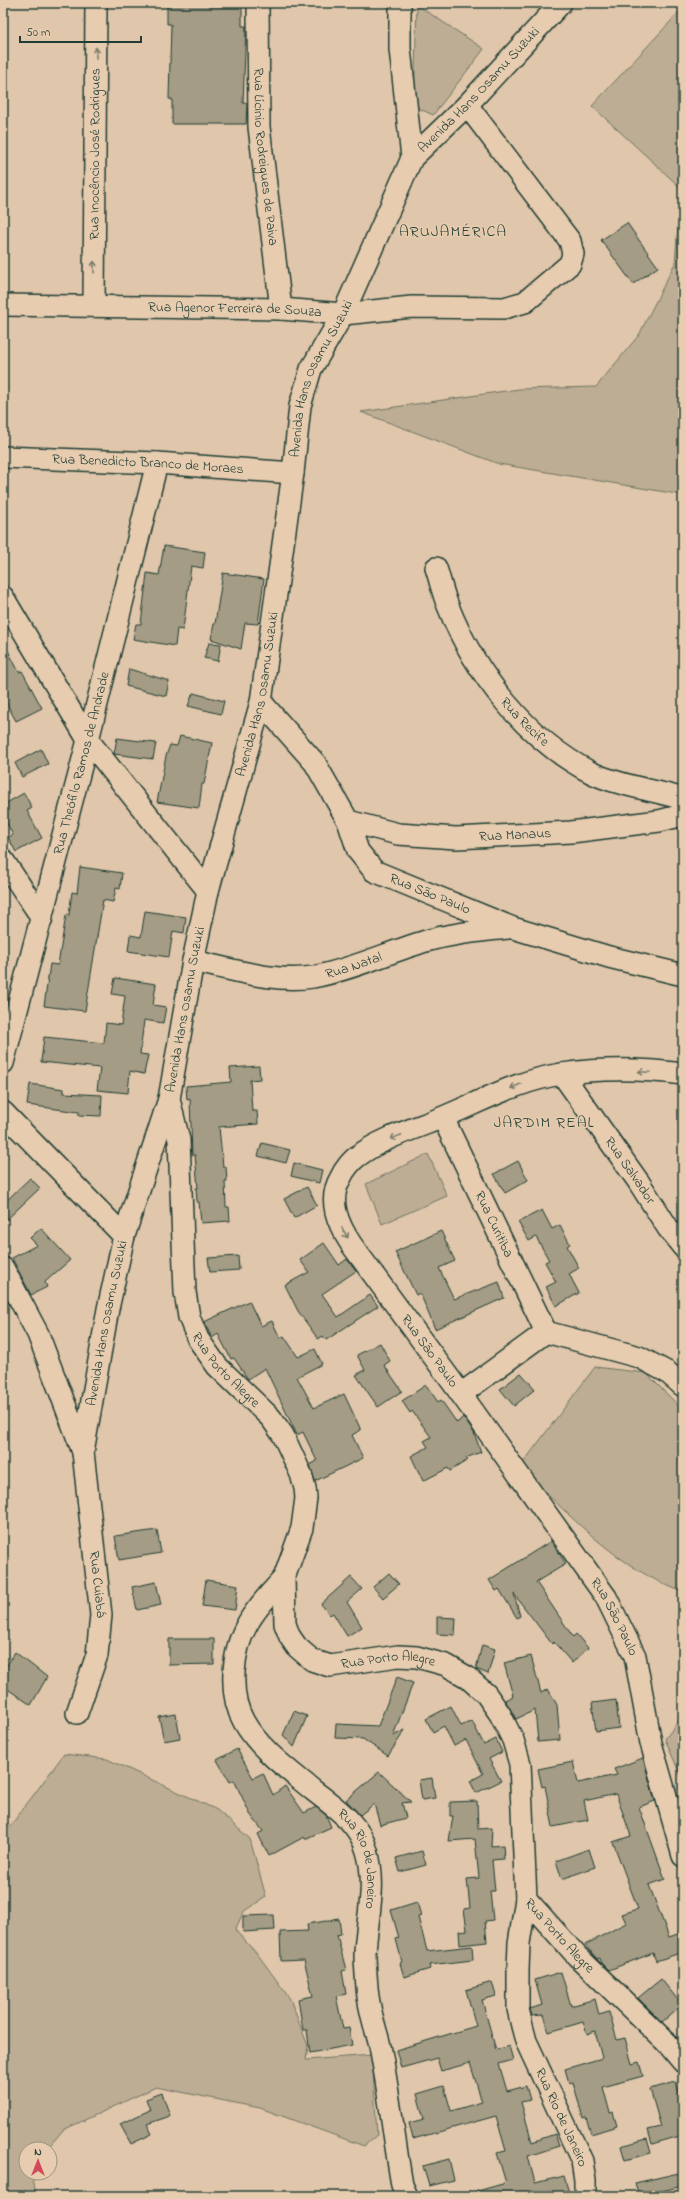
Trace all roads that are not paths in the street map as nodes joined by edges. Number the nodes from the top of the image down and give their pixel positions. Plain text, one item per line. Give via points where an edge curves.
1 (96, 3) edge
2 (258, 3) edge
3 (400, 3) edge
4 (561, 3) edge
5 (467, 105) junction
6 (412, 158) junction
7 (3, 305) edge
8 (94, 306) junction
9 (281, 309) junction
10 (343, 314) junction
11 (3, 457) edge
12 (157, 463) junction
13 (293, 473) junction
14 (436, 568) dead end
15 (3, 597) edge
16 (261, 702) junction
17 (88, 740) junction
18 (683, 799) edge
19 (683, 815) edge
20 (348, 821) junction
21 (3, 860) edge
22 (208, 891) junction
23 (42, 918) junction
24 (513, 928) junction
25 (193, 961) junction
26 (683, 975) edge
27 (3, 1062) edge
28 (562, 1074) junction
29 (683, 1074) edge
30 (169, 1099) junction
31 (3, 1112) edge
32 (442, 1118) junction
33 (124, 1236) junction
34 (683, 1247) edge
35 (3, 1268) edge
36 (546, 1332) junction
37 (683, 1386) edge
38 (461, 1394) junction
39 (82, 1452) junction
40 (284, 1578) junction
41 (77, 1713) dead end
42 (683, 1856) edge
43 (526, 1899) junction
44 (683, 2062) edge
45 (407, 2196) edge
46 (584, 2196) edge

8 -> 1 street, Rua Inocêncio José Rodrigues
2 - 9 street, Rua Lícinio Rodreigues de Paiva via 259,127
3 - 6 street via 400,49
4 - 5 street, Avenida Hans Osamu Suzuki
5 - 6 street, Avenida Hans Osamu Suzuki
5 - 10 street, Rua Agenor Ferreira de Souza via 570,241 573,254 570,264 525,302 504,308 412,308
6 - 10 street, Avenida Hans Osamu Suzuki
7 - 8 street, Rua Agenor Ferreira de Souza
8 - 9 street, Rua Agenor Ferreira de Souza
9 - 10 street, Rua Agenor Ferreira de Souza
10 - 13 street, Avenida Hans Osamu Suzuki via 311,369 300,406
11 - 12 street, Rua Benedicto Branco de Moraes
12 - 13 street, Rua Benedicto Branco de Moraes
12 - 17 street, Rua Theófilo Ramos de Andrade
13 - 16 street, Avenida Hans Osamu Suzuki
14 - 18 street, Rua Recife via 448,606 482,670 533,730 560,754 594,773
15 - 17 street
16 - 20 street, Rua São Paulo via 315,763
16 - 22 street, Avenida Hans Osamu Suzuki
17 - 22 street
17 - 23 street, Rua Theófilo Ramos de Andrade
19 - 20 street, Rua Manaus via 659,821 571,832 456,838 398,834
20 - 24 street, Rua São Paulo via 358,851 374,871
21 - 23 street
22 - 25 street, Avenida Hans Osamu Suzuki
23 - 27 street, Rua Theófilo Ramos de Andrade
24 - 25 street, Rua Natal via 475,931 428,940 313,976 264,976
24 - 26 street, Rua São Paulo via 608,957
25 - 30 street, Avenida Hans Osamu Suzuki
29 -> 28 street, Rua São Paulo via 608,1070
28 -> 32 street, Rua São Paulo via 524,1083
28 - 34 street, Rua Salvador
30 - 33 street, Avenida Hans Osamu Suzuki
30 - 40 street, Rua Porto Alegre via 178,1140 184,1292 189,1317 198,1339 216,1366 271,1418 284,1435 305,1488 306,1506 302,1528
31 - 33 street
32 - 36 street, Rua Curitiba
32 -> 38 street, Rua São Paulo via 387,1140 357,1156 341,1177 334,1195 335,1212 342,1230
33 - 39 street, Avenida Hans Osamu Suzuki
35 - 39 street via 38,1334
36 - 37 street via 639,1358 667,1372
36 - 38 street
38 - 42 street, Rua São Paulo via 606,1597 620,1623 635,1656 651,1743
39 - 41 street, Rua Cuiabá via 101,1615 97,1655
40 - 43 street, Rua Porto Alegre via 285,1624 297,1647 312,1660 330,1666 382,1657 417,1657 446,1665 467,1677 486,1694 500,1714 520,1764
40 - 45 street, Rua Rio de Janeiro via 258,1607 247,1624 239,1644 234,1684 237,1703 243,1722 255,1737 274,1758 350,1819 367,1850 372,1875 365,1953 367,1989 380,2046 402,2185
43 - 44 street, Rua Porto Alegre via 577,1956
43 - 46 street, Rua Rio de Janeiro via 519,1950 520,2015 526,2041 582,2161

